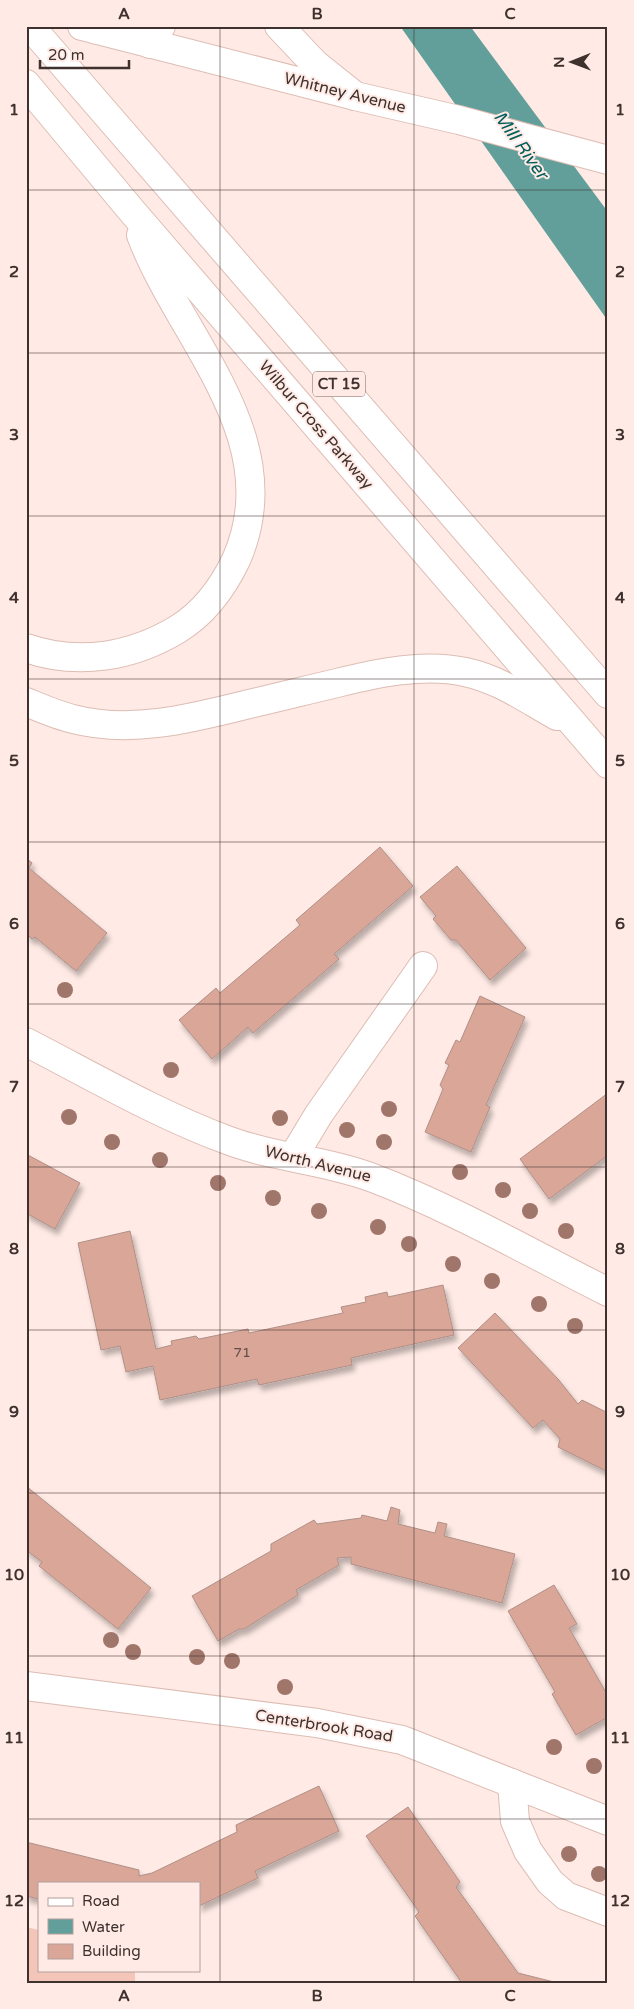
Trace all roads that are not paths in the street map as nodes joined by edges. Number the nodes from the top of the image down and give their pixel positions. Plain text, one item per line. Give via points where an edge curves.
1 (30, 26) edge
2 (279, 26) edge
3 (92, 28) edge
4 (155, 35) edge
5 (26, 84) edge
6 (355, 96) junction
7 (608, 160) edge
8 (131, 210) junction
9 (26, 648) edge
10 (608, 694) edge
11 (26, 702) edge
12 (575, 726) junction
13 (608, 764) edge
14 (423, 966) dead end
15 (26, 1042) edge
16 (293, 1157) junction
17 (608, 1292) edge
18 (26, 1686) edge
19 (512, 1783) junction
20 (608, 1821) edge
21 (608, 1912) edge

1 - 10 main road, CT 15
2 - 6 main road via 315,64
3 - 4 main road, Whitney Avenue
4 - 6 main road, Whitney Avenue
5 - 8 main road, Wilbur Cross Parkway / CT 15
6 - 7 main road, Whitney Avenue
8 - 9 main road via 162,282 214,370 229,402 247,459 251,489 249,518 242,546 220,589 186,624 159,641 130,652 104,656 51,656
8 - 12 main road, Wilbur Cross Parkway / CT 15
11 - 12 main road via 74,719 132,725 166,723 358,678 434,669 464,672 492,680
12 - 13 main road, Wilbur Cross Parkway / CT 15
14 - 16 main road
15 - 16 main road, Worth Avenue via 171,1116 228,1140
16 - 17 main road, Worth Avenue via 356,1172 425,1199
18 - 19 main road, Centerbrook Road via 336,1726 402,1740
19 - 20 main road, Centerbrook Road
19 - 21 main road via 515,1821 528,1851 550,1882 566,1896

